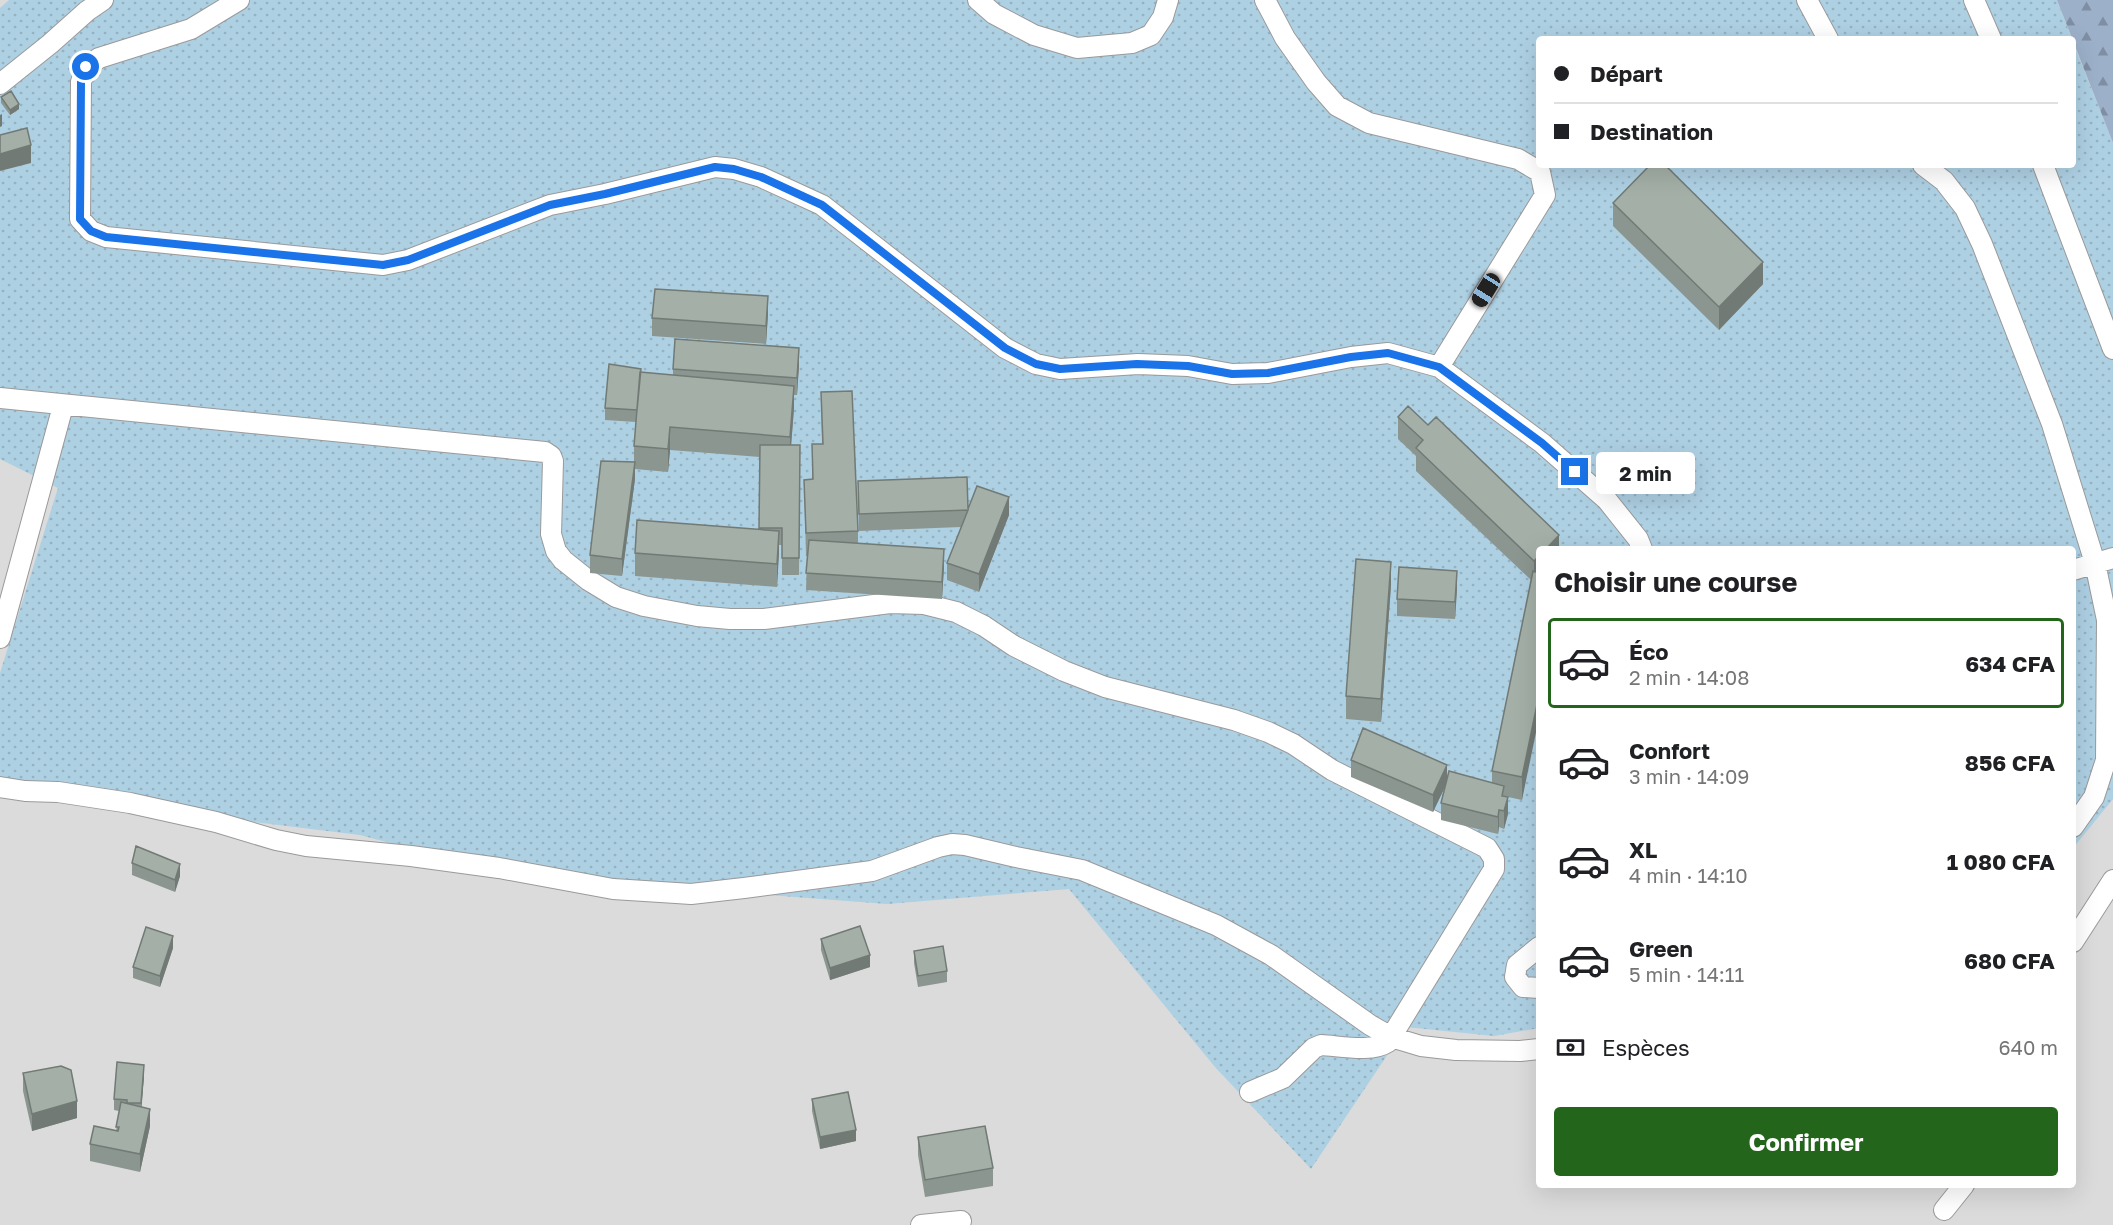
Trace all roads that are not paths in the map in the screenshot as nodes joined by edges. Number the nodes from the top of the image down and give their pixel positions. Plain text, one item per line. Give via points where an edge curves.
1 (103, 0) edge
2 (239, 0) edge
3 (978, 0) edge
4 (1168, 0) edge
5 (1265, 0) edge
6 (1807, 0) edge
7 (1974, 0) edge
8 (1826, 36) edge
9 (1990, 36) edge
10 (0, 84) edge
11 (1927, 168) edge
12 (2044, 168) edge
13 (2113, 349) edge
14 (1439, 367) junction
15 (0, 399) edge
16 (63, 406) junction
17 (1641, 546) edge
18 (2104, 561) edge
19 (2076, 569) edge
20 (0, 638) edge
21 (0, 787) edge
22 (2076, 822) edge
23 (2113, 880) edge
24 (2076, 937) edge
25 (1536, 949) edge
26 (1536, 988) edge
27 (1391, 1036) junction
28 (1536, 1049) edge
29 (1250, 1092) dead end
30 (1962, 1188) edge
31 (1944, 1210) dead end
32 (961, 1221) dead end
33 (921, 1225) edge

1 - 10 street
2 - 14 street via 191,29 99,58 86,67 81,82 80,219 91,231 106,237 383,265 408,260 550,205 715,167 761,177 822,205 1005,348 1036,364 1060,369 1137,364 1188,366 1232,374 1268,373 1388,353
3 - 4 street via 994,14 1034,35 1077,48 1132,43 1151,35
5 - 14 street via 1284,38 1338,106 1369,123 1518,159 1540,172 1545,195
6 - 8 street
7 - 9 street
11 - 18 street via 1965,208 1982,244
12 - 13 street
14 - 17 street via 1542,443 1607,500
15 - 16 street
16 - 20 street
16 - 27 street via 545,452 553,461 551,534 556,551 588,580 616,597 655,608 730,619 784,617 890,603 924,604 956,612 1014,646 1105,687 1268,732 1332,770 1487,848 1494,859 1494,869
18 - 19 street
18 - 22 street via 2106,760 2094,797
21 - 27 street via 130,803 306,846 499,868 614,889 691,894 872,871 938,846 965,845 1082,870 1216,925 1272,955
23 - 24 street
25 - 26 street via 1517,965 1515,977 1523,987
27 - 28 street via 1421,1046 1456,1050
27 - 29 street via 1382,1046 1321,1045 1283,1078
30 - 31 street
32 - 33 street

